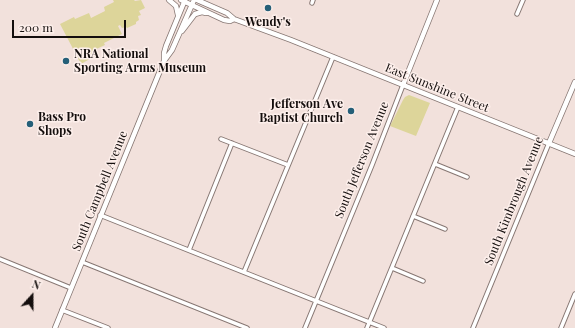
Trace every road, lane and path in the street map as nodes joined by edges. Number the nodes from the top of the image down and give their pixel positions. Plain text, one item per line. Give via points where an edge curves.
1 (169, 0) edge
2 (197, 0) edge
3 (205, 0) edge
4 (438, 0) edge
5 (523, 0) edge
6 (183, 1) edge
7 (192, 2) edge
8 (212, 6) junction
9 (209, 13) junction
10 (517, 14) dead end
11 (177, 20) junction
12 (234, 20) junction
13 (180, 34) junction
14 (333, 57) junction
15 (164, 61) junction
16 (575, 82) edge
17 (403, 85) junction
18 (574, 88) edge
19 (458, 107) junction
20 (221, 139) dead end
21 (232, 143) junction
22 (549, 143) junction
23 (575, 154) edge
24 (436, 164) junction
25 (288, 165) junction
26 (467, 177) dead end
27 (100, 215) junction
28 (413, 216) junction
29 (445, 229) dead end
30 (189, 250) junction
31 (0, 259) edge
32 (82, 262) junction
33 (392, 268) junction
34 (244, 272) junction
35 (423, 281) dead end
36 (71, 288) junction
37 (575, 294) edge
38 (316, 301) junction
39 (62, 310) junction
40 (370, 322) junction
41 (55, 328) edge
42 (108, 328) edge
43 (247, 328) edge
44 (305, 328) edge
45 (368, 328) edge
46 (384, 328) edge
47 (473, 328) edge
48 (561, 328) edge

1 - 11 main road via 177,9
2 - 8 main road
3 - 8 main road
4 - 17 main road, South Jefferson Avenue
5 - 10 street
6 - 7 main road
6 - 11 main road, South Campbell Avenue
7 - 9 main road
7 - 13 main road, South Campbell Avenue
8 - 12 main road
9 - 12 main road via 224,20
9 - 13 main road via 195,14
11 - 15 main road, South Campbell Avenue via 164,53
12 - 14 main road, East Sunshine Street
13 - 15 main road, South Campbell Avenue
14 - 17 main road, East Sunshine Street
14 - 25 street
15 - 27 main road, South Campbell Avenue
16 - 18 main road, South Kimbrough Avenue
17 - 19 main road, East Sunshine Street
17 - 38 street, South Jefferson Avenue
18 - 22 main road, South Kimbrough Avenue
19 - 22 main road, East Sunshine Street
19 - 24 street
20 - 21 street
21 - 25 street
21 - 30 street
22 - 23 main road, East Sunshine Street
22 - 47 street, South Kimbrough Avenue
24 - 26 street
24 - 28 street
25 - 34 street
27 - 30 street
27 - 32 main road, South Campbell Avenue
28 - 29 street
28 - 33 street
30 - 34 street
31 - 36 street
32 - 36 main road, South Campbell Avenue
32 - 43 street
33 - 35 street
33 - 40 street
34 - 38 street
36 - 39 main road, South Campbell Avenue
37 - 48 street
38 - 40 street
38 - 44 street, South Jefferson Avenue
39 - 41 main road, South Campbell Avenue
39 - 42 street
40 - 45 street
40 - 46 street

